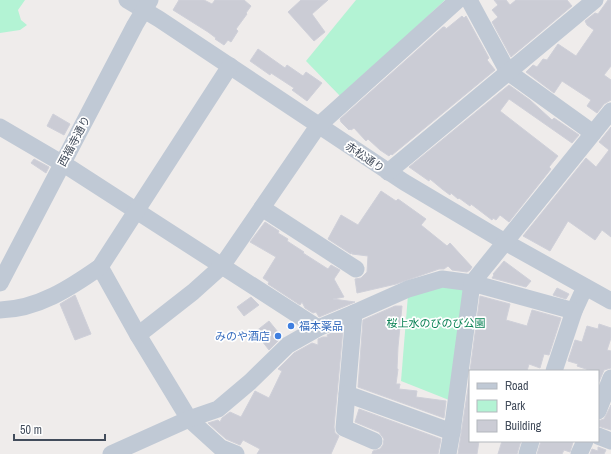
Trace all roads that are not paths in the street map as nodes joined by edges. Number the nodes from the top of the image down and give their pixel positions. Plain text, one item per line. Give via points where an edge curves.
1 (127, 0) edge
2 (458, 0) edge
3 (468, 0) edge
4 (595, 0) edge
5 (147, 5) edge
6 (230, 66) junction
7 (508, 72) junction
8 (611, 112) edge
9 (318, 126) junction
10 (0, 127) edge
11 (593, 133) junction
12 (62, 163) junction
13 (388, 172) junction
14 (262, 208) junction
15 (137, 211) junction
16 (505, 242) junction
17 (222, 266) junction
18 (100, 267) junction
19 (356, 269) dead end
20 (0, 283) edge
21 (472, 283) junction
22 (585, 287) junction
23 (611, 301) edge
24 (0, 310) edge
25 (574, 311) junction
26 (354, 313) junction
27 (318, 328) junction
28 (138, 335) junction
29 (554, 370) edge
30 (611, 378) edge
31 (347, 394) junction
32 (599, 408) edge
33 (189, 419) junction
34 (452, 432) junction
35 (599, 436) edge
36 (374, 441) dead end
37 (611, 441) edge
38 (531, 442) edge
39 (585, 442) edge
40 (111, 454) edge
41 (236, 454) edge
42 (448, 454) edge
43 (527, 454) edge
44 (579, 454) edge

1 - 5 street, 赤松通り
2 - 9 street
3 - 7 street
4 - 7 street
5 - 6 street, 赤松通り
5 - 12 street, 西福寺通り
6 - 9 street, 赤松通り
6 - 15 street
7 - 11 street
7 - 13 street
8 - 11 street
9 - 13 street, 赤松通り
9 - 14 street
10 - 12 street
11 - 16 street
12 - 15 street
12 - 20 street, 西福寺通り
13 - 16 street, 赤松通り
14 - 17 street
14 - 19 street
15 - 17 street
15 - 18 street
16 - 21 street
16 - 22 street, 赤松通り
17 - 27 street
17 - 28 street
18 - 24 street via 49,299 14,310
18 - 28 street
21 - 25 street
21 - 26 street via 442,279 408,289
21 - 34 street
22 - 23 street, 赤松通り
22 - 25 street
25 - 29 street
26 - 27 street
26 - 31 street
27 - 33 street via 288,345 218,409
28 - 33 street
30 - 32 street
31 - 34 street
31 - 36 street via 344,428
33 - 40 street
33 - 41 street via 221,448
34 - 42 street
35 - 37 street
38 - 43 street
39 - 44 street

